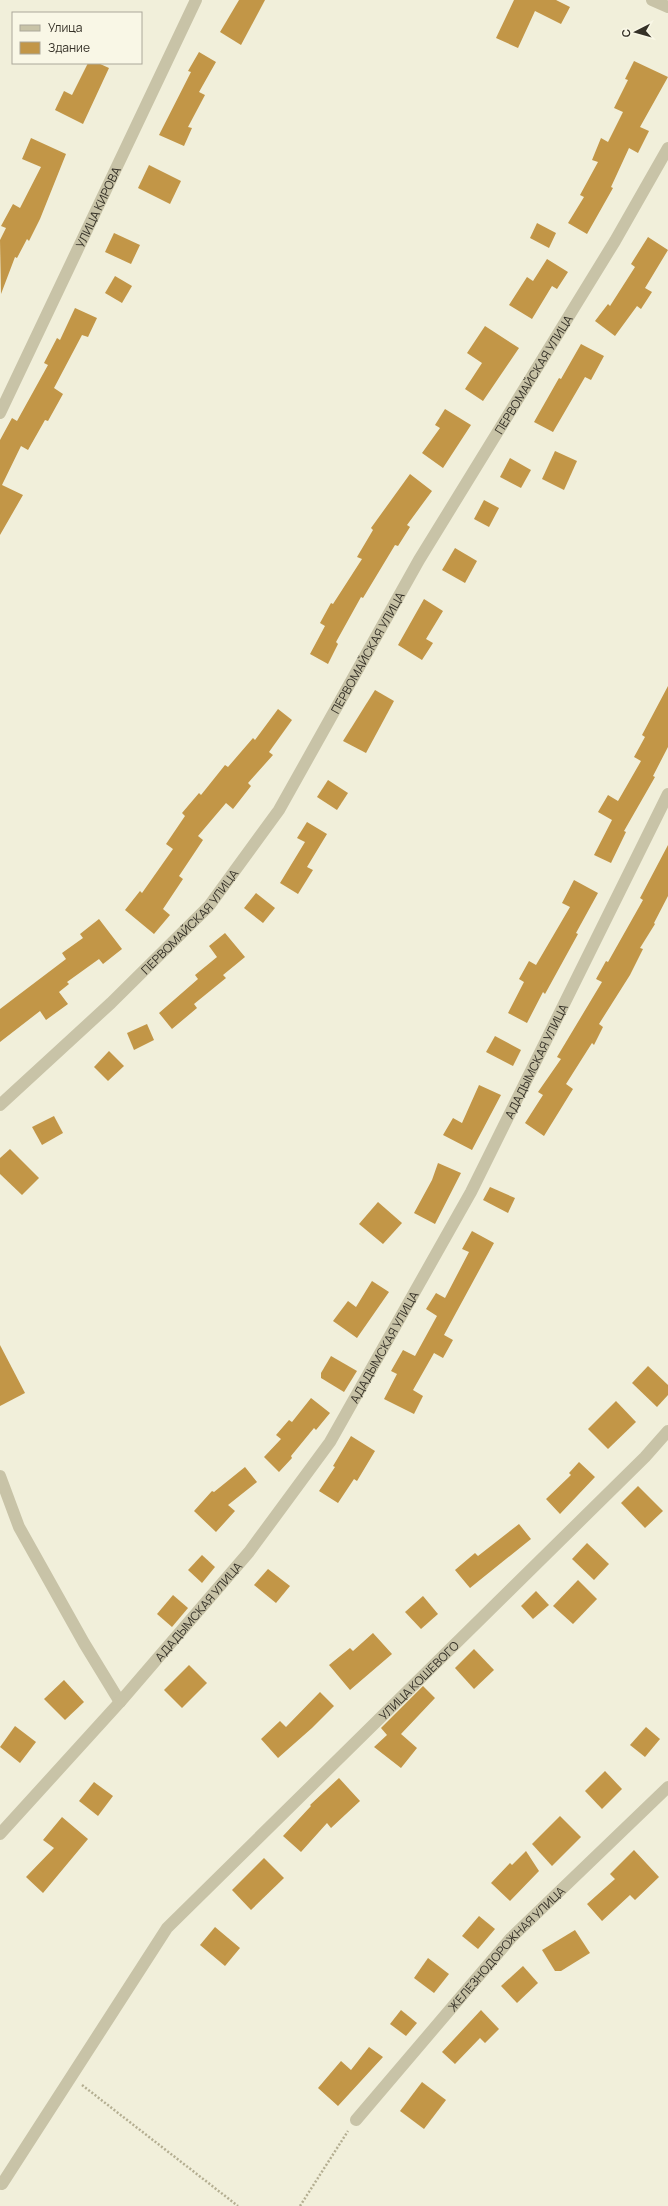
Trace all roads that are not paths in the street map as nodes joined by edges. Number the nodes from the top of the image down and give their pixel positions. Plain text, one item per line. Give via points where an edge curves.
1 (196, 0) edge
2 (652, 0) edge
3 (668, 7) edge
4 (668, 148) edge
5 (0, 413) edge
6 (668, 794) edge
7 (0, 1105) edge
8 (668, 1431) edge
9 (0, 1476) edge
10 (120, 1702) junction
11 (668, 1787) edge
12 (0, 1834) edge
13 (356, 2120) road end
14 (0, 2182) edge

1 - 5 street, УЛИЦА КИРОВА
2 - 3 street
4 - 7 street, ПЕРВОМАЙСКАЯ УЛИЦА via 615,241 419,560 279,810 209,906 111,1003
6 - 10 street, АДАДЫМСКАЯ УЛИЦА via 471,1192 330,1442 249,1552
8 - 14 street, УЛИЦА КОШЕВОГО via 645,1457 166,1928 2,2184
9 - 10 street via 19,1527
10 - 12 street, АДАДЫМСКАЯ УЛИЦА
11 - 13 street, ЖЕЛЕЗНОДОРОЖНАЯ УЛИЦА via 511,1938

